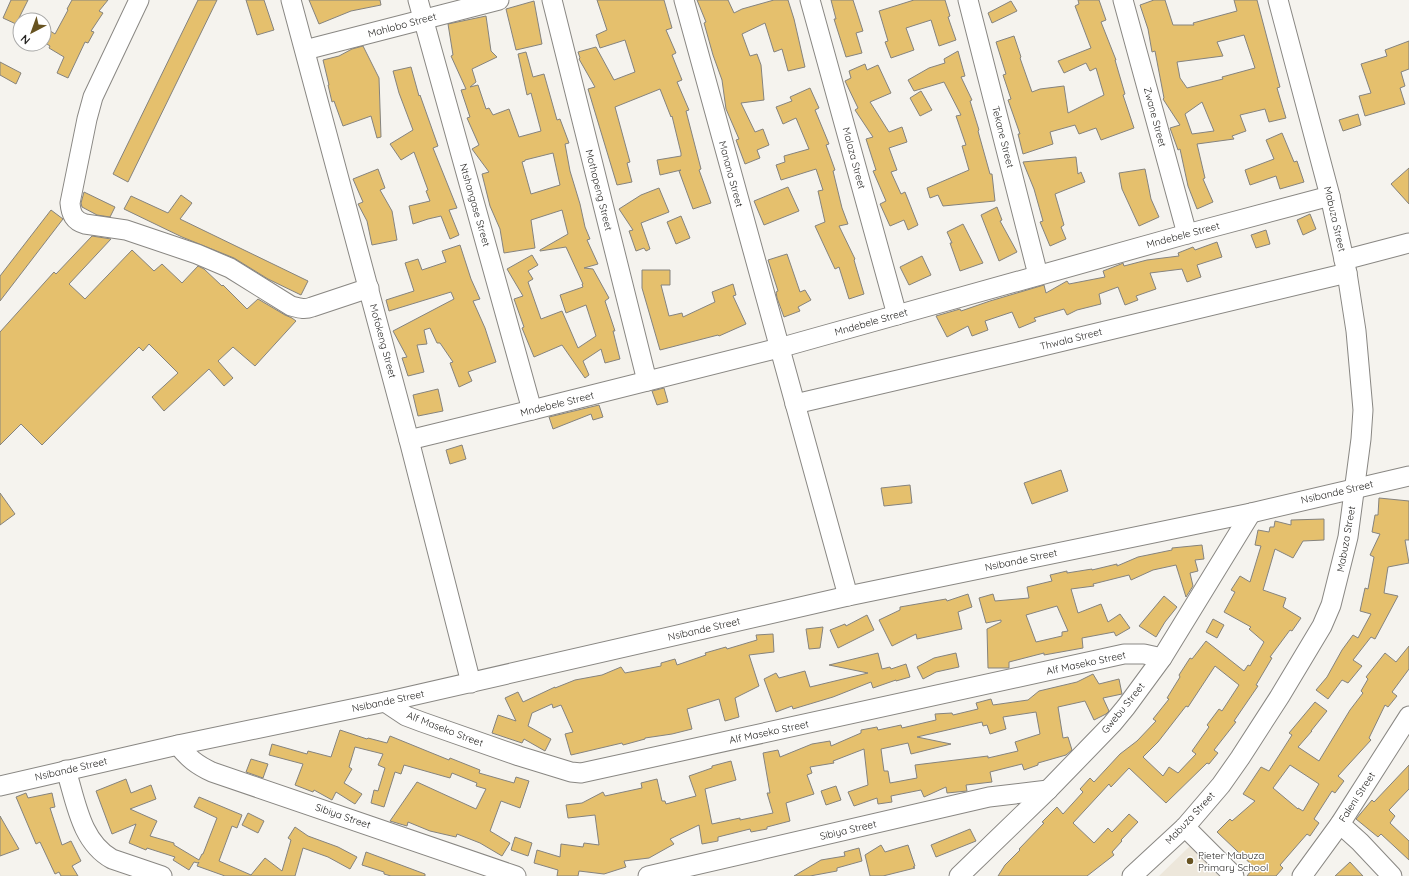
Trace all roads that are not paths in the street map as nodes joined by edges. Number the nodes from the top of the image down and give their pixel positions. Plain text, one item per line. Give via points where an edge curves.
1 (139, 0) edge
2 (291, 0) edge
3 (418, 0) edge
4 (499, 0) edge
5 (552, 0) edge
6 (684, 0) edge
7 (810, 0) edge
8 (968, 0) edge
9 (1123, 0) edge
10 (1278, 0) edge
11 (423, 19) junction
12 (305, 50) junction
13 (1330, 196) junction
14 (1187, 234) junction
15 (1409, 243) edge
16 (1346, 266) junction
17 (1038, 275) junction
18 (369, 288) junction
19 (897, 315) junction
20 (779, 348) junction
21 (647, 381) junction
22 (795, 404) junction
23 (532, 410) junction
24 (409, 440) junction
25 (1409, 476) edge
26 (1354, 488) junction
27 (1251, 512) junction
28 (848, 596) junction
29 (1162, 658) junction
30 (471, 683) junction
31 (385, 702) junction
32 (1407, 726) edge
33 (178, 745) junction
34 (66, 770) junction
35 (0, 786) edge
36 (1048, 790) junction
37 (1340, 824) junction
38 (1184, 827) junction
39 (162, 876) edge
40 (516, 876) edge
41 (648, 876) edge
42 (959, 876) edge
43 (1132, 876) edge
44 (1234, 876) edge
45 (1302, 876) edge
46 (1392, 876) edge

1 - 18 street via 92,102 70,203 74,218 80,223 138,233 197,254 230,268 300,309
2 - 12 street, Mofokeng Street
3 - 11 street, Ntshangase Street
4 - 11 street, Mahlobo Street
5 - 21 street, Mothopeng Street
6 - 20 street, Manana Street
7 - 19 street, Malaza Street
8 - 17 street, Tekane Street
9 - 14 street, Zwane Street
10 - 13 street, Mabuza Street
11 - 12 street, Mahlobo Street
11 - 23 street, Ntshangase Street
12 - 18 street, Mofokeng Street
13 - 14 street, Mndebele Street
13 - 16 street, Mabuza Street
14 - 17 street, Mndebele Street
15 - 16 street, Thwala Street
16 - 22 street, Thwala Street via 1030,349
16 - 26 street, Mabuza Street via 1356,331 1363,410
17 - 19 street, Mndebele Street
18 - 24 street, Mofokeng Street
19 - 20 street, Mndebele Street
20 - 21 street, Mndebele Street
20 - 22 street, Manana Street
21 - 23 street, Mndebele Street
22 - 28 street, Manana Street
23 - 24 street, Mndebele Street
24 - 30 street, Mofokeng Street
25 - 26 street, Nsibande Street
26 - 27 street, Nsibande Street
26 - 38 street, Mabuza Street via 1348,537 1338,582 1322,626 1240,758 1221,785
27 - 28 street, Nsibande Street
27 - 29 street, Gwebu Street
28 - 30 street, Nsibande Street
29 - 31 street, Alf Maseko Street via 1124,654 581,773 518,756 430,725 406,716
29 - 36 street, Gwebu Street via 1112,724
30 - 31 street, Nsibande Street
31 - 33 street, Nsibande Street
32 - 37 street, Faleni Street
33 - 34 street, Nsibande Street
33 - 40 street, Sibiya Street via 191,761 212,772
34 - 35 street, Nsibande Street
34 - 39 street via 84,829 97,848 112,859
36 - 41 street, Sibiya Street via 989,797
36 - 42 street, Gwebu Street
37 - 45 street, Faleni Street
37 - 46 street
38 - 43 street, Mabuza Street
38 - 44 street

